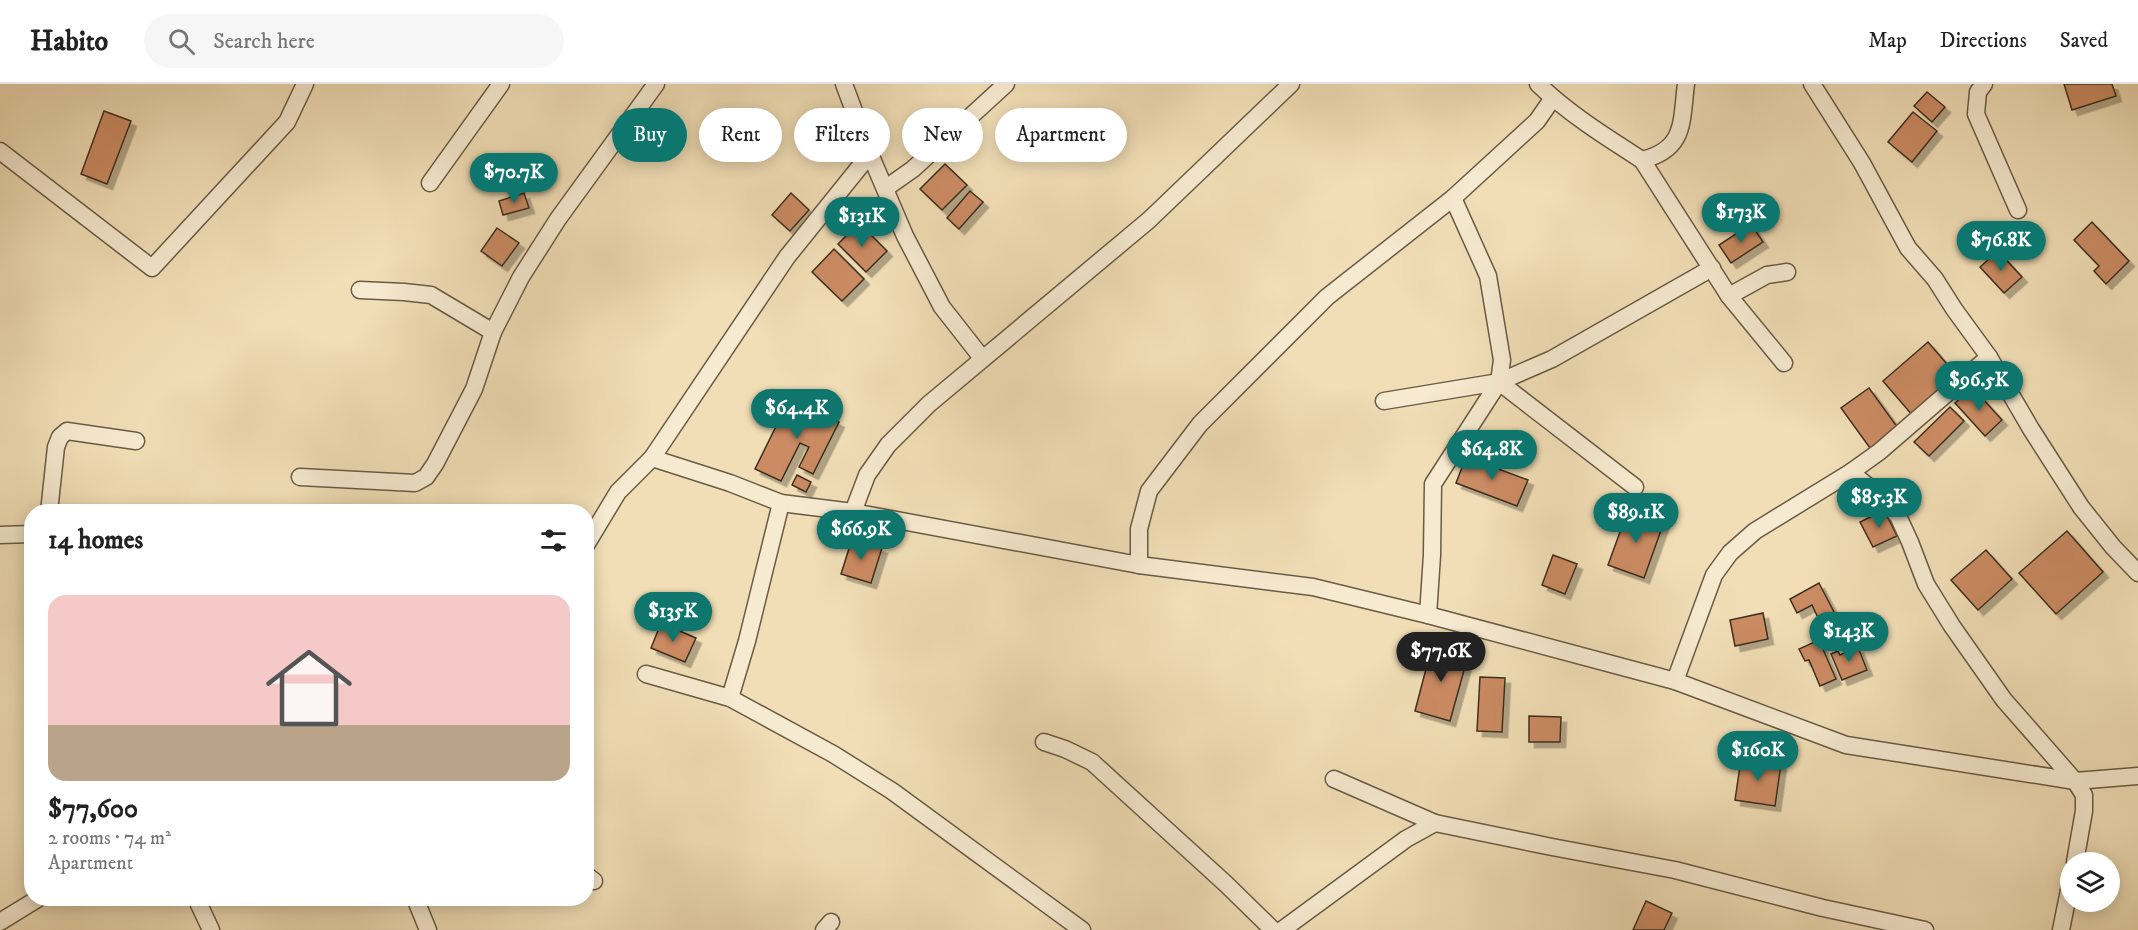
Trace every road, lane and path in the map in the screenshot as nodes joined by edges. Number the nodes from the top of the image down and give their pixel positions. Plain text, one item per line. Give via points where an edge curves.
1 (305, 84) edge
2 (501, 84) edge
3 (656, 84) edge
4 (844, 84) edge
5 (1006, 84) edge
6 (1291, 84) edge
7 (1538, 84) edge
8 (1686, 84) edge
9 (1812, 84) edge
10 (1984, 84) edge
11 (1553, 98) junction
12 (853, 108) edge
13 (0, 151) edge
14 (1642, 160) junction
15 (864, 162) edge
16 (874, 162) edge
17 (430, 183) dead end
18 (886, 188) junction
19 (1453, 198) junction
20 (2019, 210) dead end
21 (1712, 268) junction
22 (1787, 272) dead end
23 (360, 290) dead end
24 (1730, 296) junction
25 (494, 332) junction
26 (1989, 357) junction
27 (982, 358) junction
28 (1784, 363) dead end
29 (1499, 382) junction
30 (1384, 401) dead end
31 (136, 441) dead end
32 (652, 458) junction
33 (1851, 472) junction
34 (300, 477) dead end
35 (1635, 488) dead end
36 (781, 503) junction
37 (50, 504) edge
38 (853, 512) junction
39 (594, 532) edge
40 (24, 534) edge
41 (0, 535) edge
42 (1139, 565) junction
43 (2138, 573) edge
44 (1428, 615) junction
45 (646, 674) dead end
46 (1675, 681) junction
47 (730, 698) junction
48 (1044, 742) dead end
49 (2138, 776) edge
50 (1334, 779) dead end
51 (2075, 781) junction
52 (1435, 823) junction
53 (2076, 852) edge
54 (26, 906) edge
55 (200, 906) edge
56 (418, 906) edge
57 (2065, 912) edge
58 (0, 922) edge
59 (1856, 923) edge
60 (1058, 924) edge
61 (211, 930) edge
62 (428, 930) edge
63 (1082, 930) edge
64 (1273, 930) edge
65 (1282, 930) edge
66 (1925, 930) edge
67 (2061, 930) edge

1 - 13 street via 287,122 152,268
2 - 17 street
3 - 25 street via 558,219 521,277
4 - 12 street
5 - 18 street
6 - 27 street via 1149,220
7 - 11 street
8 - 14 street via 1680,135 1658,156
9 - 26 street via 1862,163 1908,248 1935,279
10 - 20 street via 1978,92 1976,114
11 - 14 street
11 - 19 street via 1537,121
14 - 21 street
15 - 32 street via 787,257
16 - 18 street
18 - 27 street via 905,236 942,307
19 - 29 street via 1488,276 1502,360
19 - 42 street via 1327,297 1200,424 1149,491 1139,529
21 - 24 street
21 - 29 street via 1552,359
22 - 24 street via 1767,275
23 - 25 street via 430,295
24 - 28 street
25 - 34 street via 474,389 426,477 415,483
26 - 33 street via 1905,431
26 - 43 street via 2080,507
27 - 38 street via 888,445 867,475
29 - 30 street
29 - 35 street
29 - 44 street via 1434,484
31 - 37 street via 67,431 56,447
32 - 36 street
32 - 39 street via 618,492
33 - 46 street via 1755,531 1730,553 1714,575
33 - 51 street via 1898,516 1926,584 1952,626 2004,700
36 - 38 street
36 - 47 street
38 - 42 street
40 - 41 street
42 - 44 street via 1313,587
44 - 46 street
45 - 47 street
46 - 51 street via 1846,745
47 - 60 street via 892,791
48 - 64 street via 1092,762
49 - 51 street
50 - 52 street
51 - 53 street via 2084,795
52 - 59 street via 1675,870 1822,909
52 - 65 street via 1406,839
54 - 58 street
55 - 61 street
56 - 62 street
57 - 67 street
59 - 66 street
60 - 63 street

